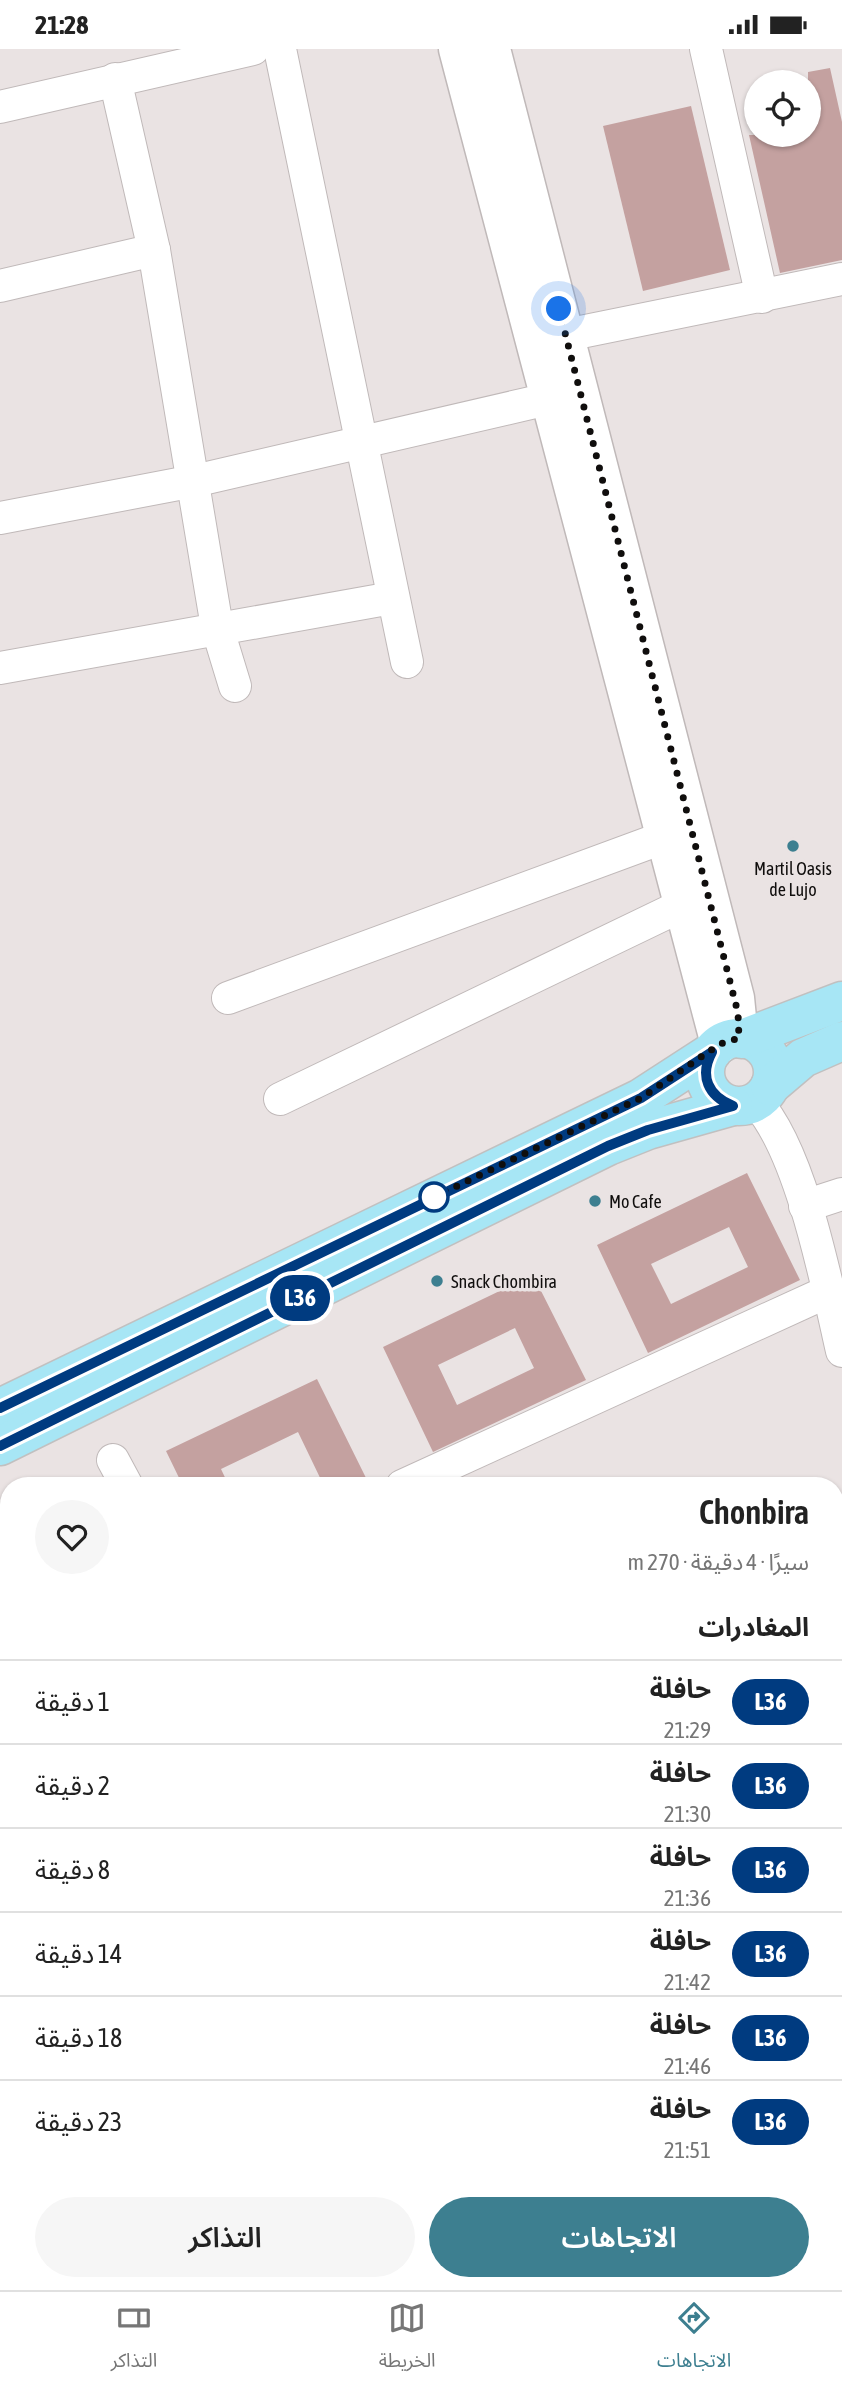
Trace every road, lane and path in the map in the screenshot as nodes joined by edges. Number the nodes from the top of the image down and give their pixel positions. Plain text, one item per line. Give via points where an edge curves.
1 (253, 49) edge
2 (280, 49) edge
3 (458, 49) edge
4 (491, 49) edge
5 (706, 49) edge
6 (115, 79) junction
7 (0, 107) edge
8 (154, 250) junction
9 (842, 279) edge
10 (0, 286) edge
11 (762, 297) junction
12 (566, 335) junction
13 (548, 399) junction
14 (363, 443) junction
15 (194, 481) junction
16 (0, 518) edge
17 (393, 599) junction
18 (217, 627) junction
19 (407, 662) dead end
20 (0, 668) edge
21 (235, 686) dead end
22 (665, 837) junction
23 (685, 904) junction
24 (228, 998) dead end
25 (842, 1001) edge
26 (842, 1041) edge
27 (728, 1043) junction
28 (753, 1098) junction
29 (280, 1099) dead end
30 (842, 1194) edge
31 (805, 1206) junction
32 (828, 1291) junction
33 (842, 1351) edge
34 (0, 1408) edge
35 (0, 1446) edge
36 (422, 1477) edge

1 - 6 street
2 - 14 street
3 - 13 street
4 - 12 street
5 - 11 street
6 - 7 street
6 - 8 street
8 - 10 street
8 - 15 street
9 - 11 street
11 - 12 street
12 - 27 street via 738,1013
13 - 14 street
13 - 22 street
14 - 15 street
14 - 17 street
15 - 16 street
15 - 18 street
17 - 18 street
17 - 19 street
18 - 20 street
18 - 21 street
22 - 23 street
22 - 24 street
23 - 27 street
23 - 29 street
25 - 27 main road
26 - 28 main road via 803,1058
27 - 28 main road via 752,1041 768,1055 773,1076
27 - 28 main road via 705,1074 708,1085 713,1094
27 - 34 main road via 641,1098
28 - 31 street via 776,1130
28 - 35 main road via 608,1146
30 - 31 street
31 - 32 street
32 - 33 street
32 - 36 street

